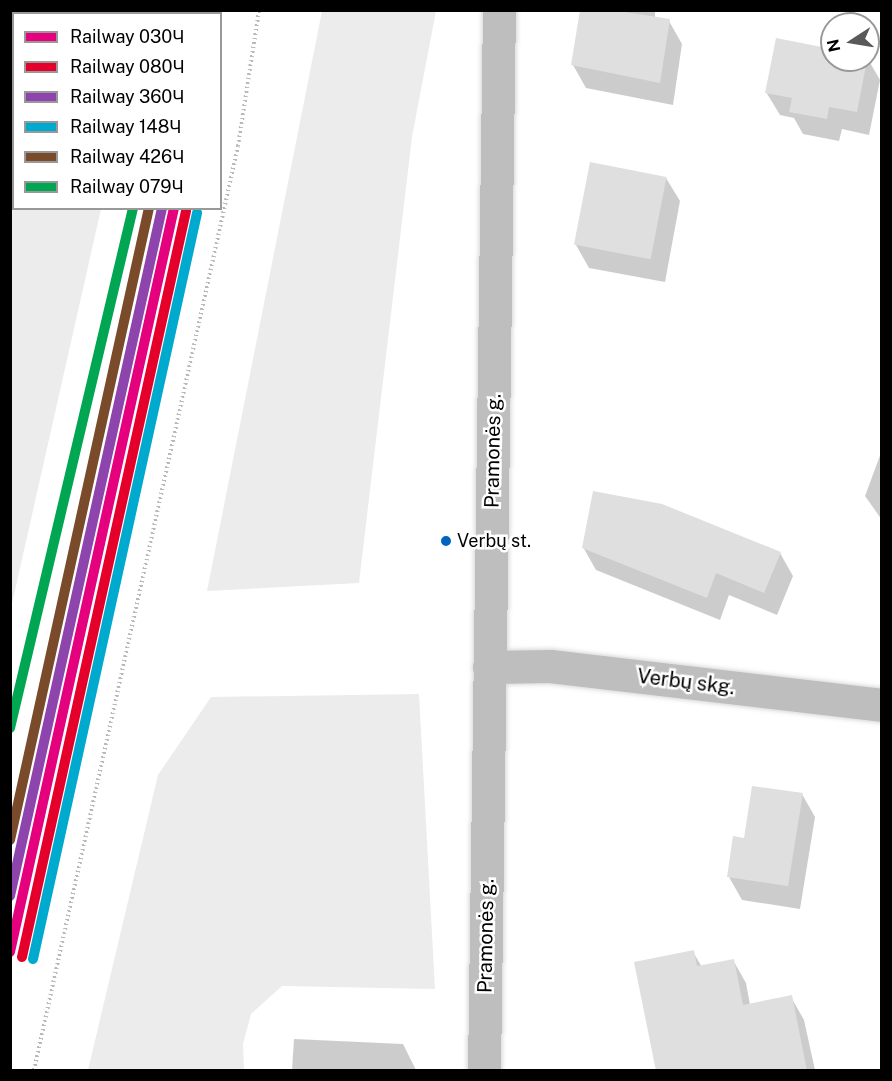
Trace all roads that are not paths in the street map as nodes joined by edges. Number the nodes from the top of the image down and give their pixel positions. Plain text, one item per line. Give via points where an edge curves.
1 (499, 10) edge
2 (489, 667) junction
3 (882, 705) edge
4 (484, 1071) edge

1 - 2 main road, Pramonės g.
2 - 3 main road, Verbų skg. via 550,666
2 - 4 main road, Pramonės g.

